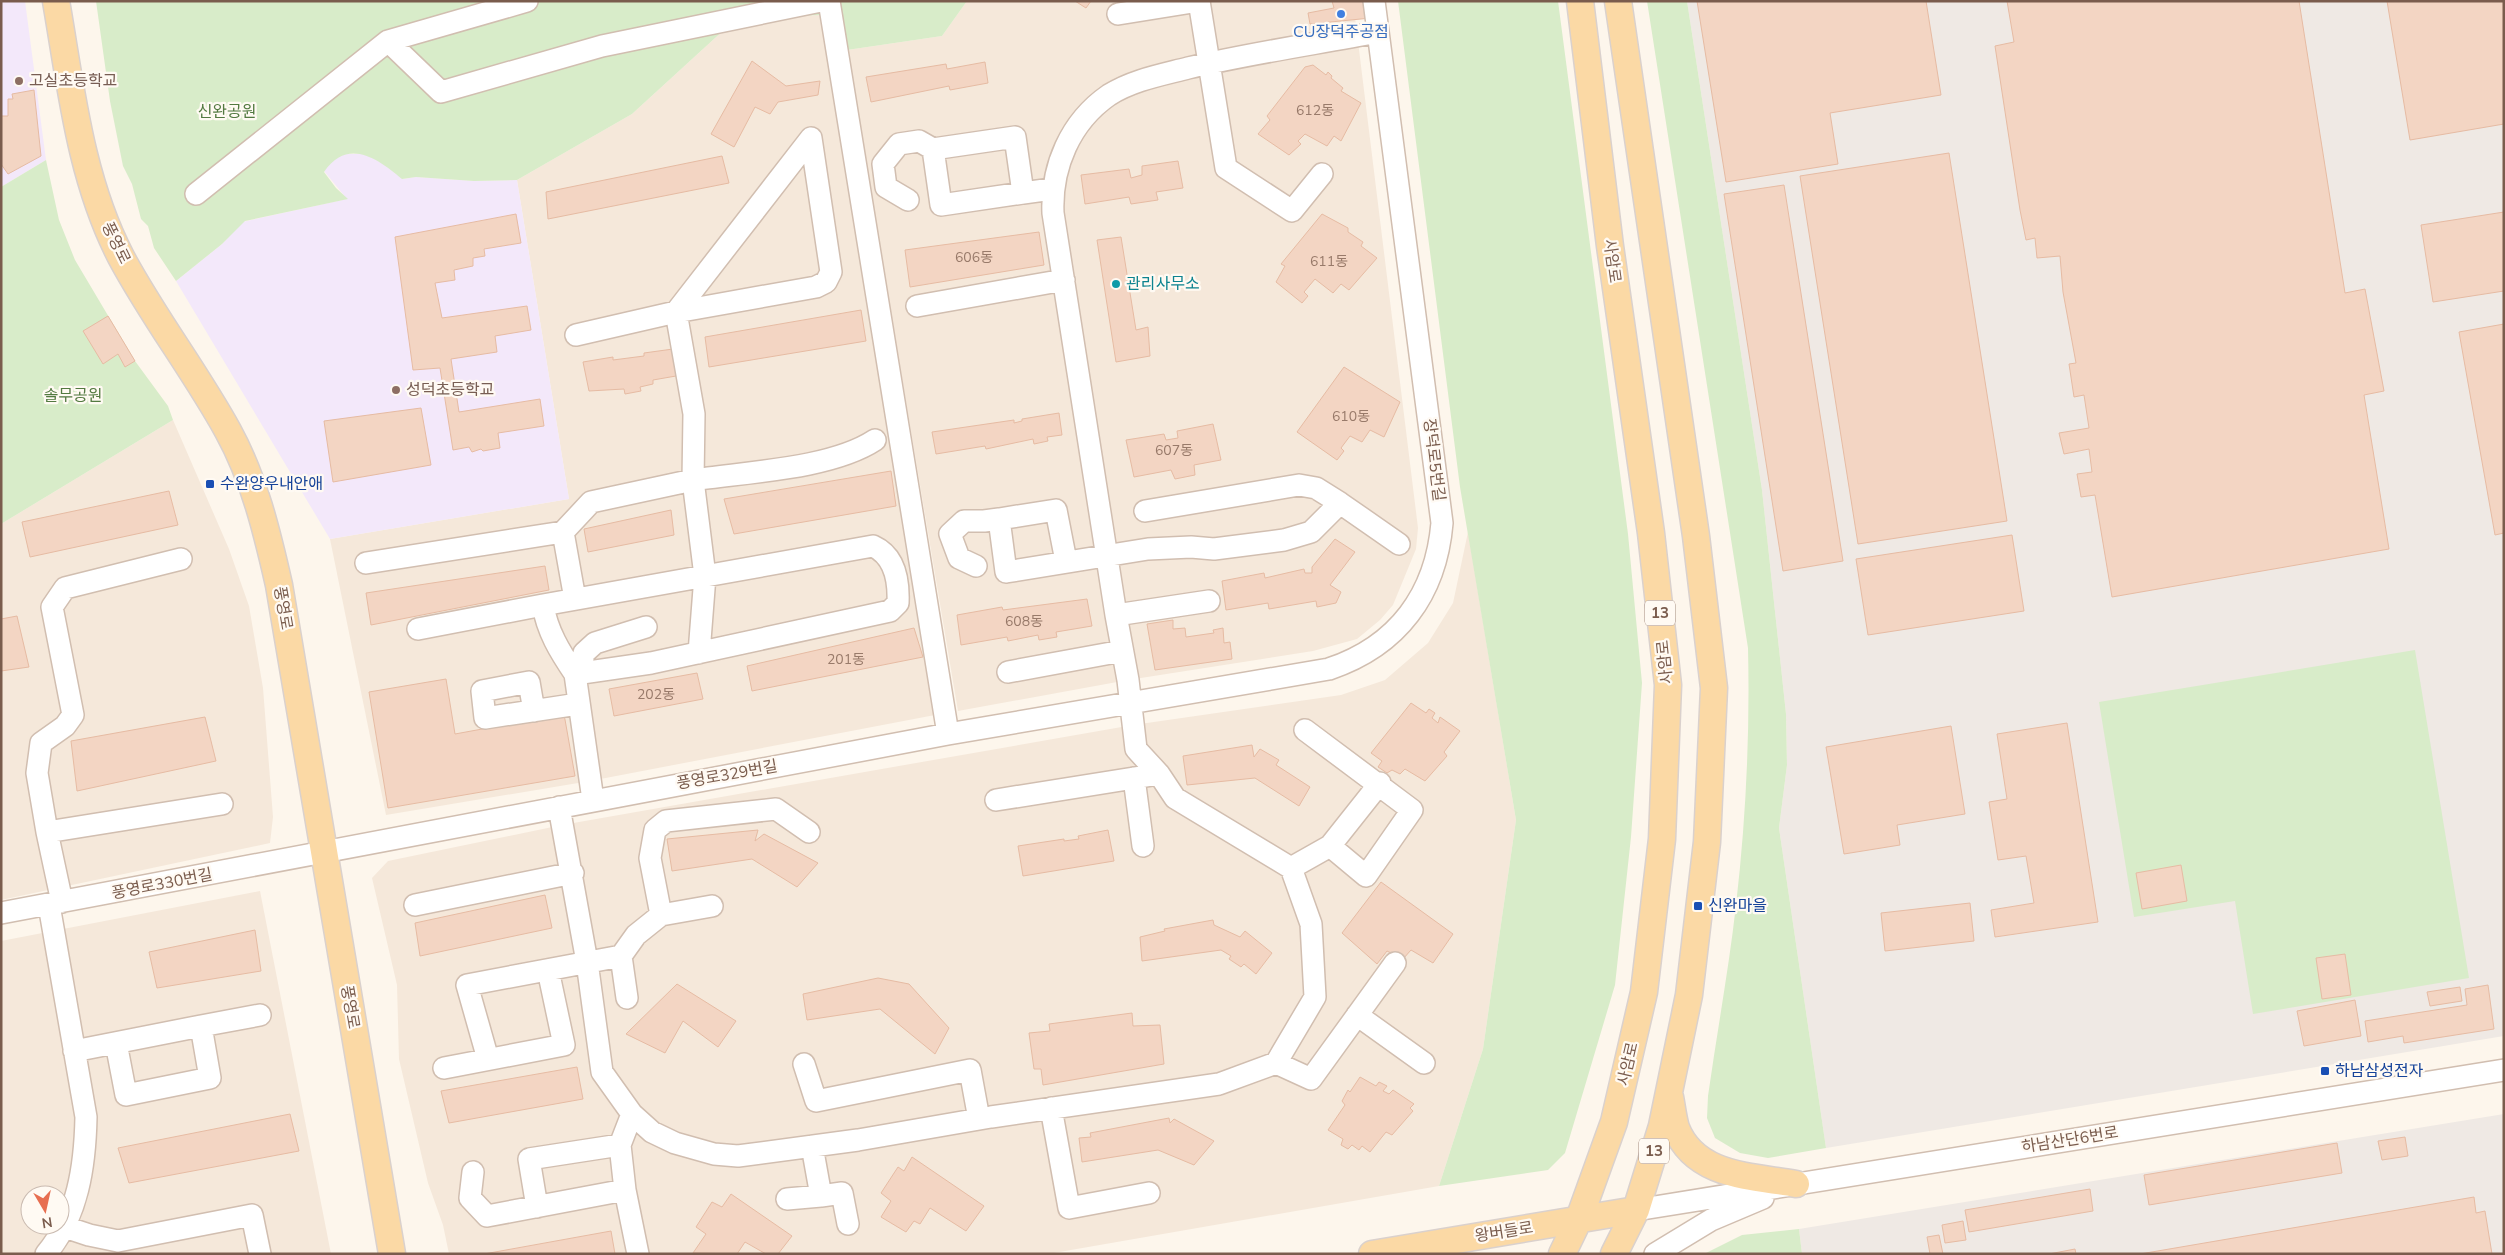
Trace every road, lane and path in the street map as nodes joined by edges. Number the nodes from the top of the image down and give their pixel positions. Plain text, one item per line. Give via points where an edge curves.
1 (56, 1) edge
2 (527, 1) edge
3 (822, 1) edge
4 (828, 1) edge
5 (1199, 1) edge
6 (1374, 1) edge
7 (1580, 1) edge
8 (1618, 1) edge
9 (1118, 14) dead end
10 (1378, 32) junction
11 (388, 41) junction
12 (1210, 63) junction
13 (933, 149) junction
14 (1322, 174) dead end
15 (1052, 189) junction
16 (1023, 193) junction
17 (196, 194) dead end
18 (908, 200) dead end
19 (1064, 280) junction
20 (917, 306) dead end
21 (676, 312) junction
22 (576, 335) dead end
23 (875, 440) dead end
24 (693, 480) junction
25 (1340, 503) junction
26 (1145, 511) dead end
27 (999, 518) junction
28 (563, 532) junction
29 (1399, 544) dead end
30 (1107, 554) junction
31 (181, 559) dead end
32 (1066, 561) junction
33 (366, 563) dead end
34 (976, 566) dead end
35 (705, 576) junction
36 (575, 599) junction
37 (1209, 601) dead end
38 (543, 605) junction
39 (1116, 616) junction
40 (646, 627) dead end
41 (418, 629) dead end
42 (1122, 651) junction
43 (699, 653) junction
44 (1008, 672) dead end
45 (577, 674) junction
46 (1131, 702) junction
47 (578, 704) junction
48 (534, 711) dead end
49 (1305, 730) dead end
50 (948, 734) junction
51 (1159, 774) junction
52 (1134, 778) junction
53 (1380, 783) junction
54 (593, 800) junction
55 (996, 800) dead end
56 (222, 804) dead end
57 (560, 807) junction
58 (47, 832) junction
59 (809, 832) dead end
60 (1142, 846) dead end
61 (1330, 846) junction
62 (324, 854) junction
63 (1291, 868) junction
64 (572, 873) junction
65 (55, 903) junction
66 (415, 905) dead end
67 (712, 906) dead end
68 (1, 914) edge
69 (661, 915) junction
70 (621, 956) junction
71 (587, 962) junction
72 (1395, 963) dead end
73 (548, 970) junction
74 (627, 998) dead end
75 (260, 1014) dead end
76 (1357, 1016) junction
77 (201, 1026) junction
78 (116, 1043) junction
79 (74, 1051) junction
80 (488, 1060) junction
81 (1276, 1062) junction
82 (1424, 1063) dead end
83 (804, 1064) dead end
84 (444, 1068) dead end
85 (2504, 1070) edge
86 (1669, 1092) junction
87 (1051, 1108) junction
88 (632, 1114) junction
89 (979, 1119) junction
90 (620, 1145) junction
91 (812, 1146) junction
92 (473, 1172) dead end
93 (1796, 1184) junction
94 (625, 1190) junction
95 (1149, 1193) dead end
96 (821, 1196) junction
97 (787, 1199) dead end
98 (537, 1208) junction
99 (1636, 1210) junction
100 (70, 1214) edge
101 (1579, 1219) junction
102 (848, 1224) dead end
103 (70, 1229) edge
104 (59, 1235) edge
105 (119, 1247) edge
106 (46, 1254) edge
107 (260, 1254) edge
108 (392, 1254) edge
109 (638, 1254) edge
110 (1372, 1254) edge
111 (1562, 1254) edge
112 (1614, 1254) edge
113 (1655, 1254) edge

1 - 62 main road, 풍영로 via 83,152 102,212 121,257 229,432 264,521 279,585
2 - 11 street
3 - 11 street via 602,46 441,92
4 - 50 street
5 - 9 street
5 - 12 street
6 - 10 street, 장덕로5번길
7 - 101 main road, 사암로 / 13 via 1668,685 1662,839 1644,992 1614,1122
8 - 86 main road, 13 via 1696,536 1714,688 1707,842 1689,995
10 - 12 street
10 - 46 street, 장덕로5번길 via 1442,522 1438,558 1432,576 1402,624 1352,661 1329,669
11 - 17 street
12 - 14 street via 1226,168 1292,211
12 - 15 street via 1155,76 1109,95 1070,135
13 - 16 street via 1015,137
13 - 16 street via 941,205
13 - 18 street via 919,141 899,144 883,164 886,187
15 - 16 street
15 - 19 street
19 - 20 street
19 - 30 street
21 - 21 street via 816,287 826,282 831,272 811,138
21 - 22 street
21 - 24 street via 694,414
23 - 24 street via 860,449 827,460
24 - 28 street via 591,502
24 - 35 street
25 - 26 street via 1316,488 1299,485
25 - 29 street
25 - 30 street via 1311,532 1302,536 1214,549 1166,547
27 - 32 street via 1056,510
27 - 32 street via 1006,572
27 - 34 street via 964,521 950,534 959,558
28 - 33 street
28 - 36 street
30 - 32 street
30 - 39 street
31 - 58 street via 65,588 52,607 73,716 41,743 37,773
35 - 36 street
35 - 43 street
35 - 43 street via 874,546 888,554 892,563 898,603 890,611 875,615
36 - 38 street
37 - 39 street
38 - 41 street
38 - 45 street via 559,652
39 - 42 street
40 - 45 street via 595,643 584,653
42 - 44 street
42 - 46 street
43 - 45 street
45 - 47 street
46 - 50 street, 풍영로329번길
46 - 51 street via 1136,749
47 - 48 street
47 - 54 street
49 - 53 street
50 - 54 street, 풍영로329번길
51 - 52 street
51 - 63 street via 1175,798
52 - 55 street
52 - 60 street
53 - 61 street
53 - 61 street via 1412,810 1366,876
54 - 57 street, 풍영로329번길
56 - 58 street
57 - 62 street, 풍영로329번길
57 - 64 street
58 - 65 street
59 - 69 street via 776,808 666,821 655,830 650,858
61 - 63 street
62 - 65 street, 풍영로330번길
62 - 108 main road, 풍영로
63 - 81 street via 1311,924 1315,997
64 - 66 street
64 - 71 street
65 - 68 street, 풍영로330번길
65 - 79 street
67 - 69 street
69 - 70 street via 636,935
70 - 71 street
70 - 74 street
71 - 73 street
71 - 88 street via 602,1072
72 - 76 street
73 - 80 street via 564,1045
73 - 80 street via 467,985
75 - 77 street
76 - 81 street via 1311,1079
76 - 82 street
77 - 78 street
77 - 78 street via 210,1078 126,1094
78 - 79 street
79 - 100 street via 86,1117 85,1149 77,1195
80 - 84 street
81 - 87 street via 1219,1084
83 - 89 street via 816,1101 970,1070
85 - 93 street, 하남산단6번로
86 - 93 main road via 1676,1128 1701,1161 1722,1171
86 - 99 main road, 13
87 - 89 street
87 - 95 street via 1069,1208
88 - 90 street
88 - 91 street via 675,1143 714,1154 738,1156
89 - 91 street
90 - 94 street
90 - 98 street via 528,1159
91 - 96 street
92 - 98 street via 470,1198 487,1216
93 - 99 street, 하남산단6번로
93 - 113 street via 1710,1220
94 - 98 street
94 - 109 street
96 - 97 street
96 - 102 street via 842,1193
99 - 101 main road, 왕버들로
99 - 112 main road, 13
101 - 110 main road, 왕버들로
101 - 111 main road, 사암로 / 13
103 - 105 street
104 - 106 street
105 - 107 street via 252,1215

